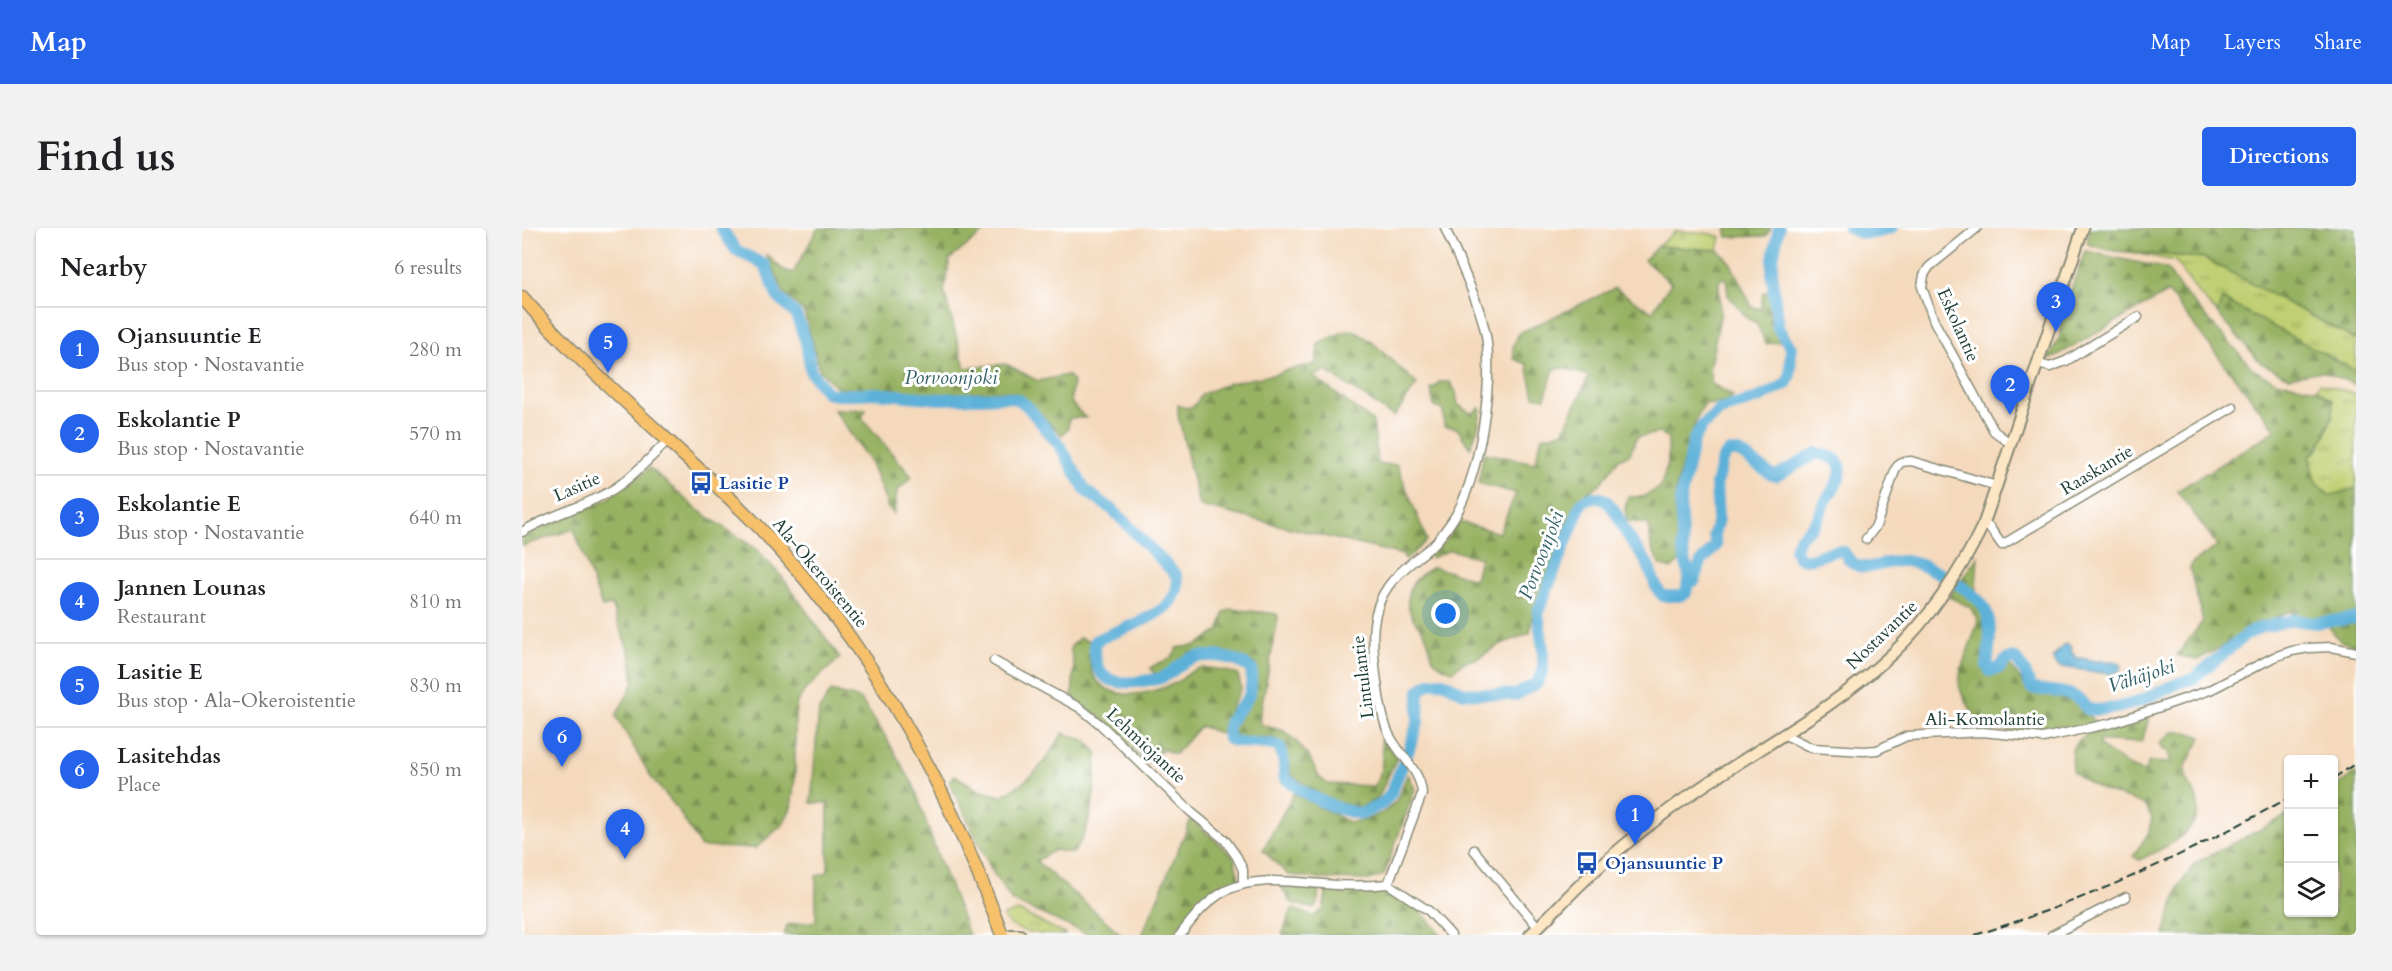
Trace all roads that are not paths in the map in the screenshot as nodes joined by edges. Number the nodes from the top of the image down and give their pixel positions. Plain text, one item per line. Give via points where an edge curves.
1 (1445, 228) edge
2 (1977, 228) edge
3 (2083, 228) edge
4 (522, 297) edge
5 (2138, 317) dead end
6 (2038, 364) junction
7 (2233, 407) dead end
8 (668, 441) junction
9 (2012, 444) junction
10 (1997, 486) junction
11 (1984, 523) junction
12 (522, 532) edge
13 (1866, 539) dead end
14 (2356, 652) edge
15 (994, 661) dead end
16 (1783, 734) junction
17 (1474, 850) dead end
18 (1243, 884) junction
19 (1388, 884) junction
20 (2126, 897) dead end
21 (1534, 931) edge
22 (1002, 935) edge
23 (1010, 935) edge
24 (1020, 935) edge
25 (1180, 935) edge
26 (1450, 935) edge
27 (2052, 935) edge

1 - 19 street, Lintulantie via 1481,316 1487,342 1486,404 1483,429 1458,512 1436,542 1402,570 1381,594 1374,625 1382,715 1388,734 1422,784 1422,794
2 - 9 street, Eskolantie via 1929,267 1922,287 1934,321 1978,404 1994,431
3 - 6 street, Nostavantie
4 - 8 main road, Ala-Okeroistentie via 564,344
5 - 6 street via 2066,361 2050,367
6 - 9 street, Nostavantie
7 - 11 street, Raaskantie via 2002,545
8 - 12 street, Lasitie via 604,495
8 - 22 main road, Ala-Okeroistentie via 777,547 866,659 946,798
9 - 10 street, Nostavantie
10 - 11 street, Nostavantie
10 - 13 street via 1911,461 1901,462 1876,526
11 - 16 street, Nostavantie via 1934,608 1892,654
14 - 16 street, Ali-Komolantie via 2331,647 2292,651 2210,690 2112,723 2043,738 1982,732 1907,736 1877,750 1864,751 1812,748
15 - 18 street, Lehmiojantie via 1080,708 1101,725 1225,840 1237,856
16 - 21 street, Nostavantie via 1670,809 1585,880
17 - 21 street
18 - 19 street via 1282,880 1325,885
18 - 25 street via 1206,904
19 - 26 street via 1429,911
20 - 27 street
23 - 24 street

